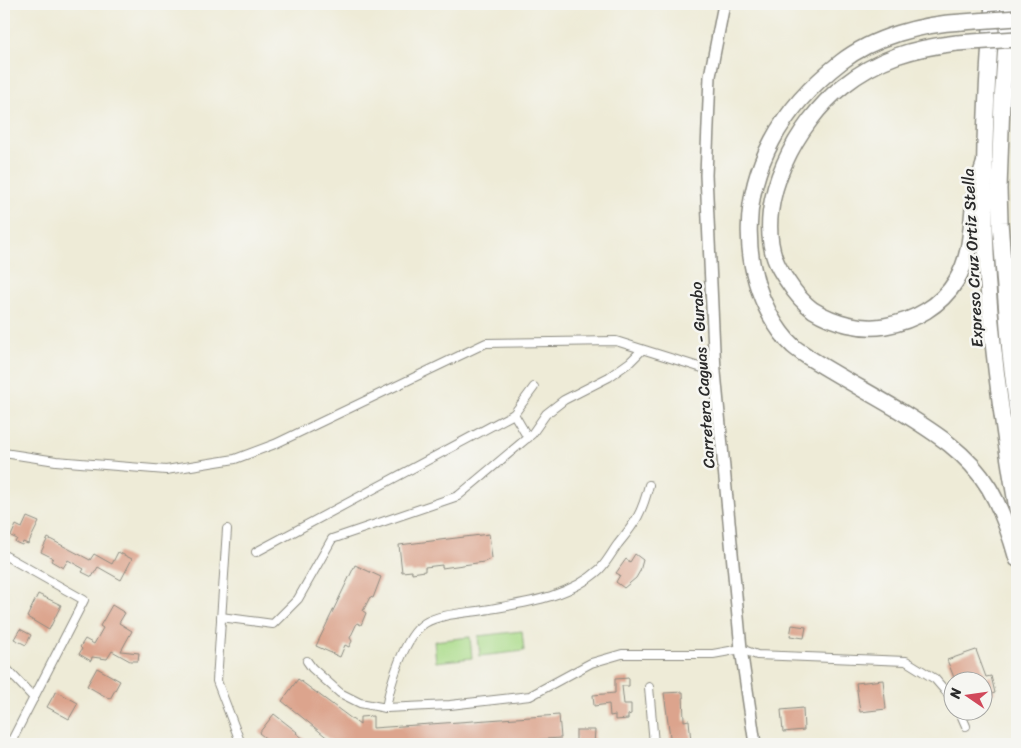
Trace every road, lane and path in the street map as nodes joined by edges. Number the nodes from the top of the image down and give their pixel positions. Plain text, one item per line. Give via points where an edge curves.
1 (724, 4) edge
2 (993, 4) edge
3 (1009, 4) edge
4 (1017, 18) edge
5 (1017, 39) edge
6 (985, 160) junction
7 (1017, 286) edge
8 (642, 350) junction
9 (1010, 353) junction
10 (715, 372) junction
11 (534, 387) dead end
12 (1017, 410) edge
13 (514, 414) junction
14 (528, 438) junction
15 (4, 453) edge
16 (649, 485) dead end
17 (1017, 509) edge
18 (227, 529) dead end
19 (256, 552) dead end
20 (4, 555) edge
21 (1017, 559) edge
22 (221, 617) junction
23 (741, 649) junction
24 (307, 661) dead end
25 (4, 666) edge
26 (649, 687) dead end
27 (944, 689) edge
28 (34, 698) junction
29 (386, 708) junction
30 (963, 720) edge
31 (966, 726) dead end
32 (10, 744) edge
33 (242, 744) edge
34 (654, 744) edge
35 (755, 744) edge

1 - 10 main road, Carretera Caguas - Gurabo via 710,76 706,175
2 - 6 highway, Expreso Cruz Ortiz Stella
3 - 9 highway, Expreso Cruz Ortiz Stella via 1002,101 1000,222
4 - 21 highway, bridge via 940,23 917,28 867,46 843,61 801,99 772,140 756,181 749,227 749,249 756,285 780,332 808,356 939,435 966,459 995,500
5 - 6 highway, bridge via 928,46 907,52 872,66 824,102 796,139 774,197 771,214 775,260 796,294 808,306 842,323 879,327 920,314 944,296 963,269 971,236 975,192
6 - 17 highway, Expreso Cruz Ortiz Stella via 986,252 993,343
7 - 9 highway via 1016,327
8 - 10 street
8 - 14 street via 609,377 564,400 546,414
8 - 15 street via 616,341 486,344 275,444 225,461 166,470
9 - 12 highway, Expreso Cruz Ortiz Stella
10 - 23 main road, Carretera Caguas - Gurabo
11 - 13 street
13 - 14 street
13 - 19 street
14 - 22 street via 458,496 332,539 298,599 273,624
16 - 29 street via 644,506 634,526 602,567 584,581 555,595 529,602 438,618 423,624 398,665
18 - 22 street
20 - 28 street via 84,600
22 - 33 street via 217,681
23 - 27 street via 757,655 906,661
23 - 29 street via 713,654 622,654 590,663 530,696 450,706
23 - 35 main road, Carretera Caguas - Gurabo
24 - 29 street via 340,693
25 - 28 street
26 - 34 street
28 - 32 street
30 - 31 street

